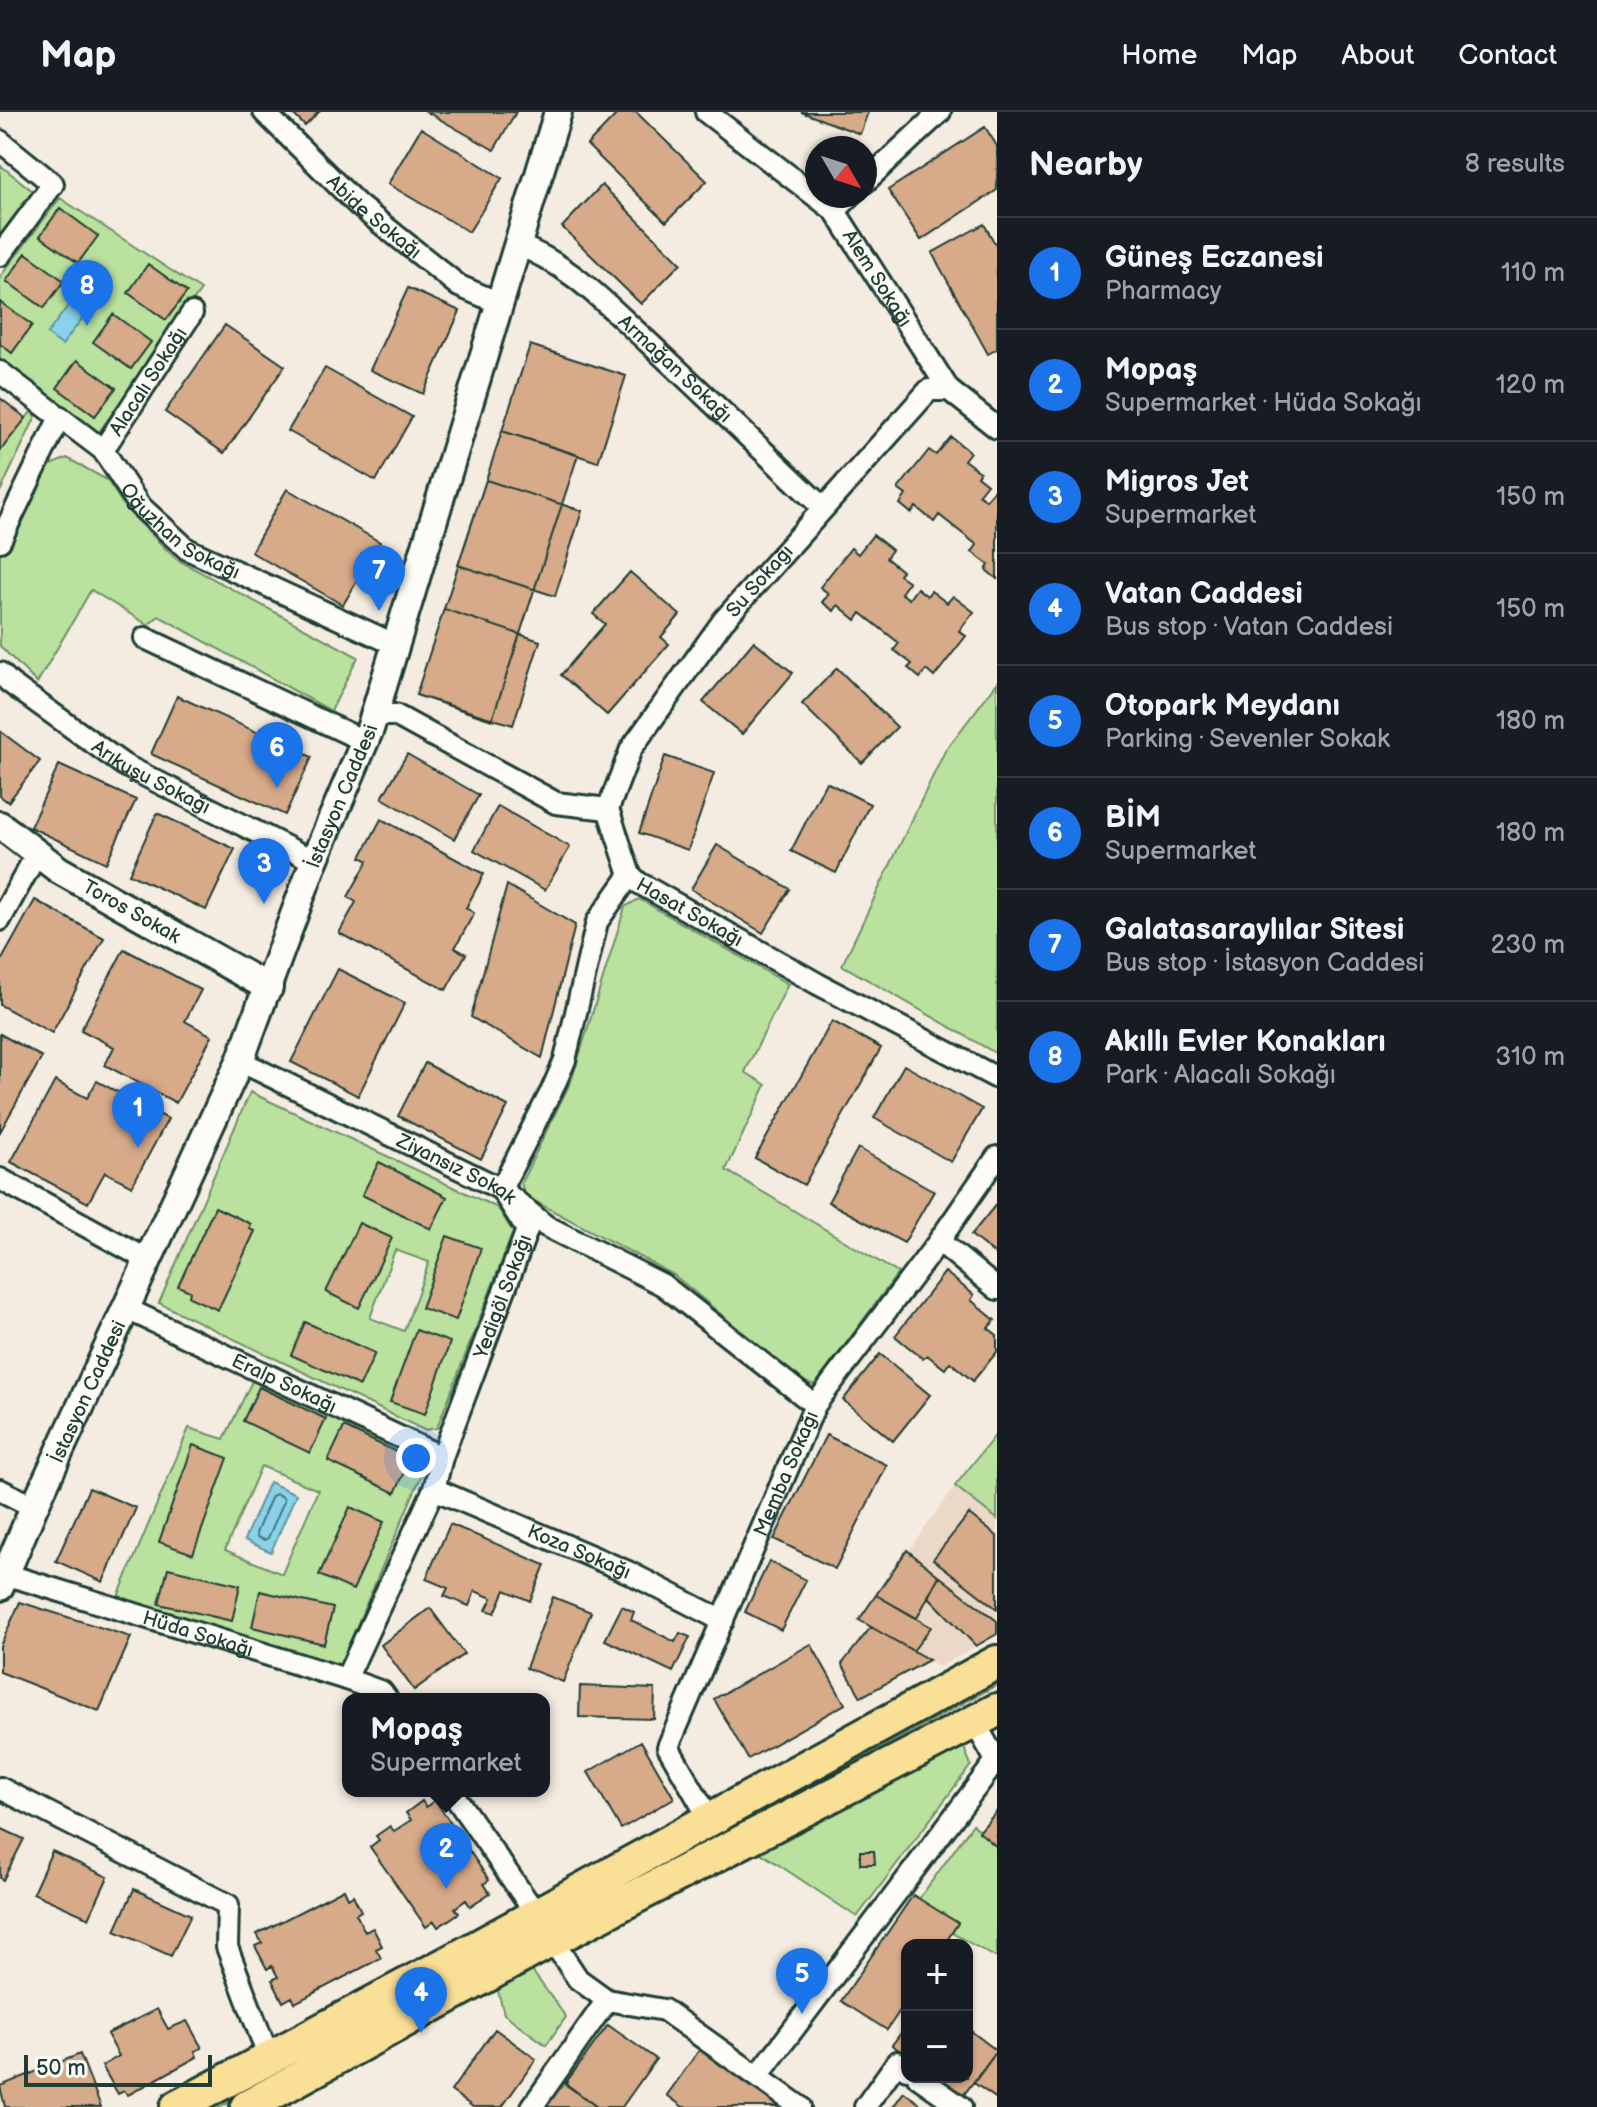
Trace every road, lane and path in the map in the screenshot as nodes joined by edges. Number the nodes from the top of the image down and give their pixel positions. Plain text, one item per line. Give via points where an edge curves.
1 (264, 112) edge
2 (558, 112) edge
3 (706, 112) edge
4 (940, 112) edge
5 (0, 141) edge
6 (877, 171) edge
7 (838, 208) edge
8 (835, 211) junction
9 (517, 245) junction
10 (0, 255) edge
11 (499, 303) junction
12 (192, 313) dead end
13 (0, 372) edge
14 (949, 390) junction
15 (60, 417) junction
16 (997, 428) edge
17 (103, 450) junction
18 (823, 508) junction
19 (0, 541) edge
20 (145, 638) dead end
21 (394, 644) junction
22 (0, 673) edge
23 (374, 715) junction
24 (364, 741) junction
25 (608, 809) junction
26 (0, 825) edge
27 (36, 855) junction
28 (314, 861) junction
29 (630, 875) junction
30 (0, 920) edge
31 (269, 988) junction
32 (240, 1061) junction
33 (997, 1078) edge
34 (997, 1157) edge
35 (0, 1179) edge
36 (501, 1189) junction
37 (939, 1241) junction
38 (148, 1260) junction
39 (997, 1289) edge
40 (127, 1309) junction
41 (815, 1405) junction
42 (442, 1457) junction
43 (434, 1489) junction
44 (0, 1490) edge
45 (34, 1507) junction
46 (2, 1580) edge
47 (723, 1621) junction
48 (997, 1662) edge
49 (346, 1679) junction
50 (383, 1693) edge
51 (986, 1716) edge
52 (996, 1762) edge
53 (0, 1788) edge
54 (455, 1797) edge
55 (710, 1820) junction
56 (544, 1927) junction
57 (607, 2000) junction
58 (269, 2058) junction
59 (901, 2065) edge
60 (758, 2076) junction
61 (927, 2083) edge
62 (177, 2107) edge
63 (247, 2107) edge
64 (532, 2107) edge
65 (800, 2107) edge
66 (865, 2107) edge
67 (961, 2107) edge

1 - 11 street, Abide Sokağı via 358,205 459,286
2 - 9 street, İstasyon Caddesi
3 - 8 street, Alem Sokağı
4 - 6 street
5 - 10 street via 53,184
7 - 8 street
8 - 14 street, Alem Sokağı
9 - 11 street, İstasyon Caddesi
9 - 18 street, Armağan Sokağı via 538,252 583,283
11 - 21 street, İstasyon Caddesi
12 - 17 street, Alacalı Sokağı
13 - 15 street, Oğuzhan Sokağı
14 - 16 street, Alem Sokağı
14 - 18 street, Su Sokağı via 929,390
15 - 17 street, Oğuzhan Sokağı
15 - 19 street
17 - 21 street, Oğuzhan Sokağı via 139,505 187,549
18 - 25 street, Su Sokağı via 723,621 631,749
20 - 24 street
21 - 23 street, İstasyon Caddesi
22 - 28 street, Arıkuşu Sokağı via 124,765
23 - 24 street, İstasyon Caddesi
23 - 25 street via 395,715 556,803
24 - 28 street, İstasyon Caddesi
25 - 29 street, Hasat Sokağı
26 - 27 street, Toros Sokak
27 - 30 street
27 - 31 street, Toros Sokak
28 - 31 street, İstasyon Caddesi
29 - 33 street, Hasat Sokağı via 818,984
29 - 36 street via 597,922 565,1060
31 - 32 street, İstasyon Caddesi
32 - 36 street, Ziyansız Sokak
32 - 38 street, İstasyon Caddesi
34 - 37 street, Memba Sokağı
35 - 38 street
36 - 41 street, Ziyansız Sokak via 546,1226 663,1285
36 - 42 street, Yedigöl Sokağı via 527,1230
37 - 39 street
37 - 41 street, Memba Sokağı
38 - 40 street, İstasyon Caddesi
40 - 42 street, Eralp Sokağı
40 - 45 street, İstasyon Caddesi
41 - 47 street, Memba Sokağı
42 - 43 street, Yedigöl Sokağı
43 - 47 street, Koza Sokağı via 628,1572
43 - 49 street, Yedigöl Sokağı
44 - 45 street
45 - 46 street, İstasyon Caddesi
46 - 49 street, Hüda Sokağı
47 - 55 street, Memba Sokağı via 668,1747
48 - 55 main road
49 - 50 street, Hüda Sokağı
51 - 52 street
51 - 56 main road
52 - 60 street
53 - 58 street via 228,1905 227,1947
54 - 56 street
55 - 56 main road
56 - 57 street via 578,1979
56 - 58 main road
56 - 63 main road
57 - 60 street via 664,2010
57 - 64 street
58 - 62 main road
59 - 66 street via 897,2062
60 - 65 street
61 - 67 street

